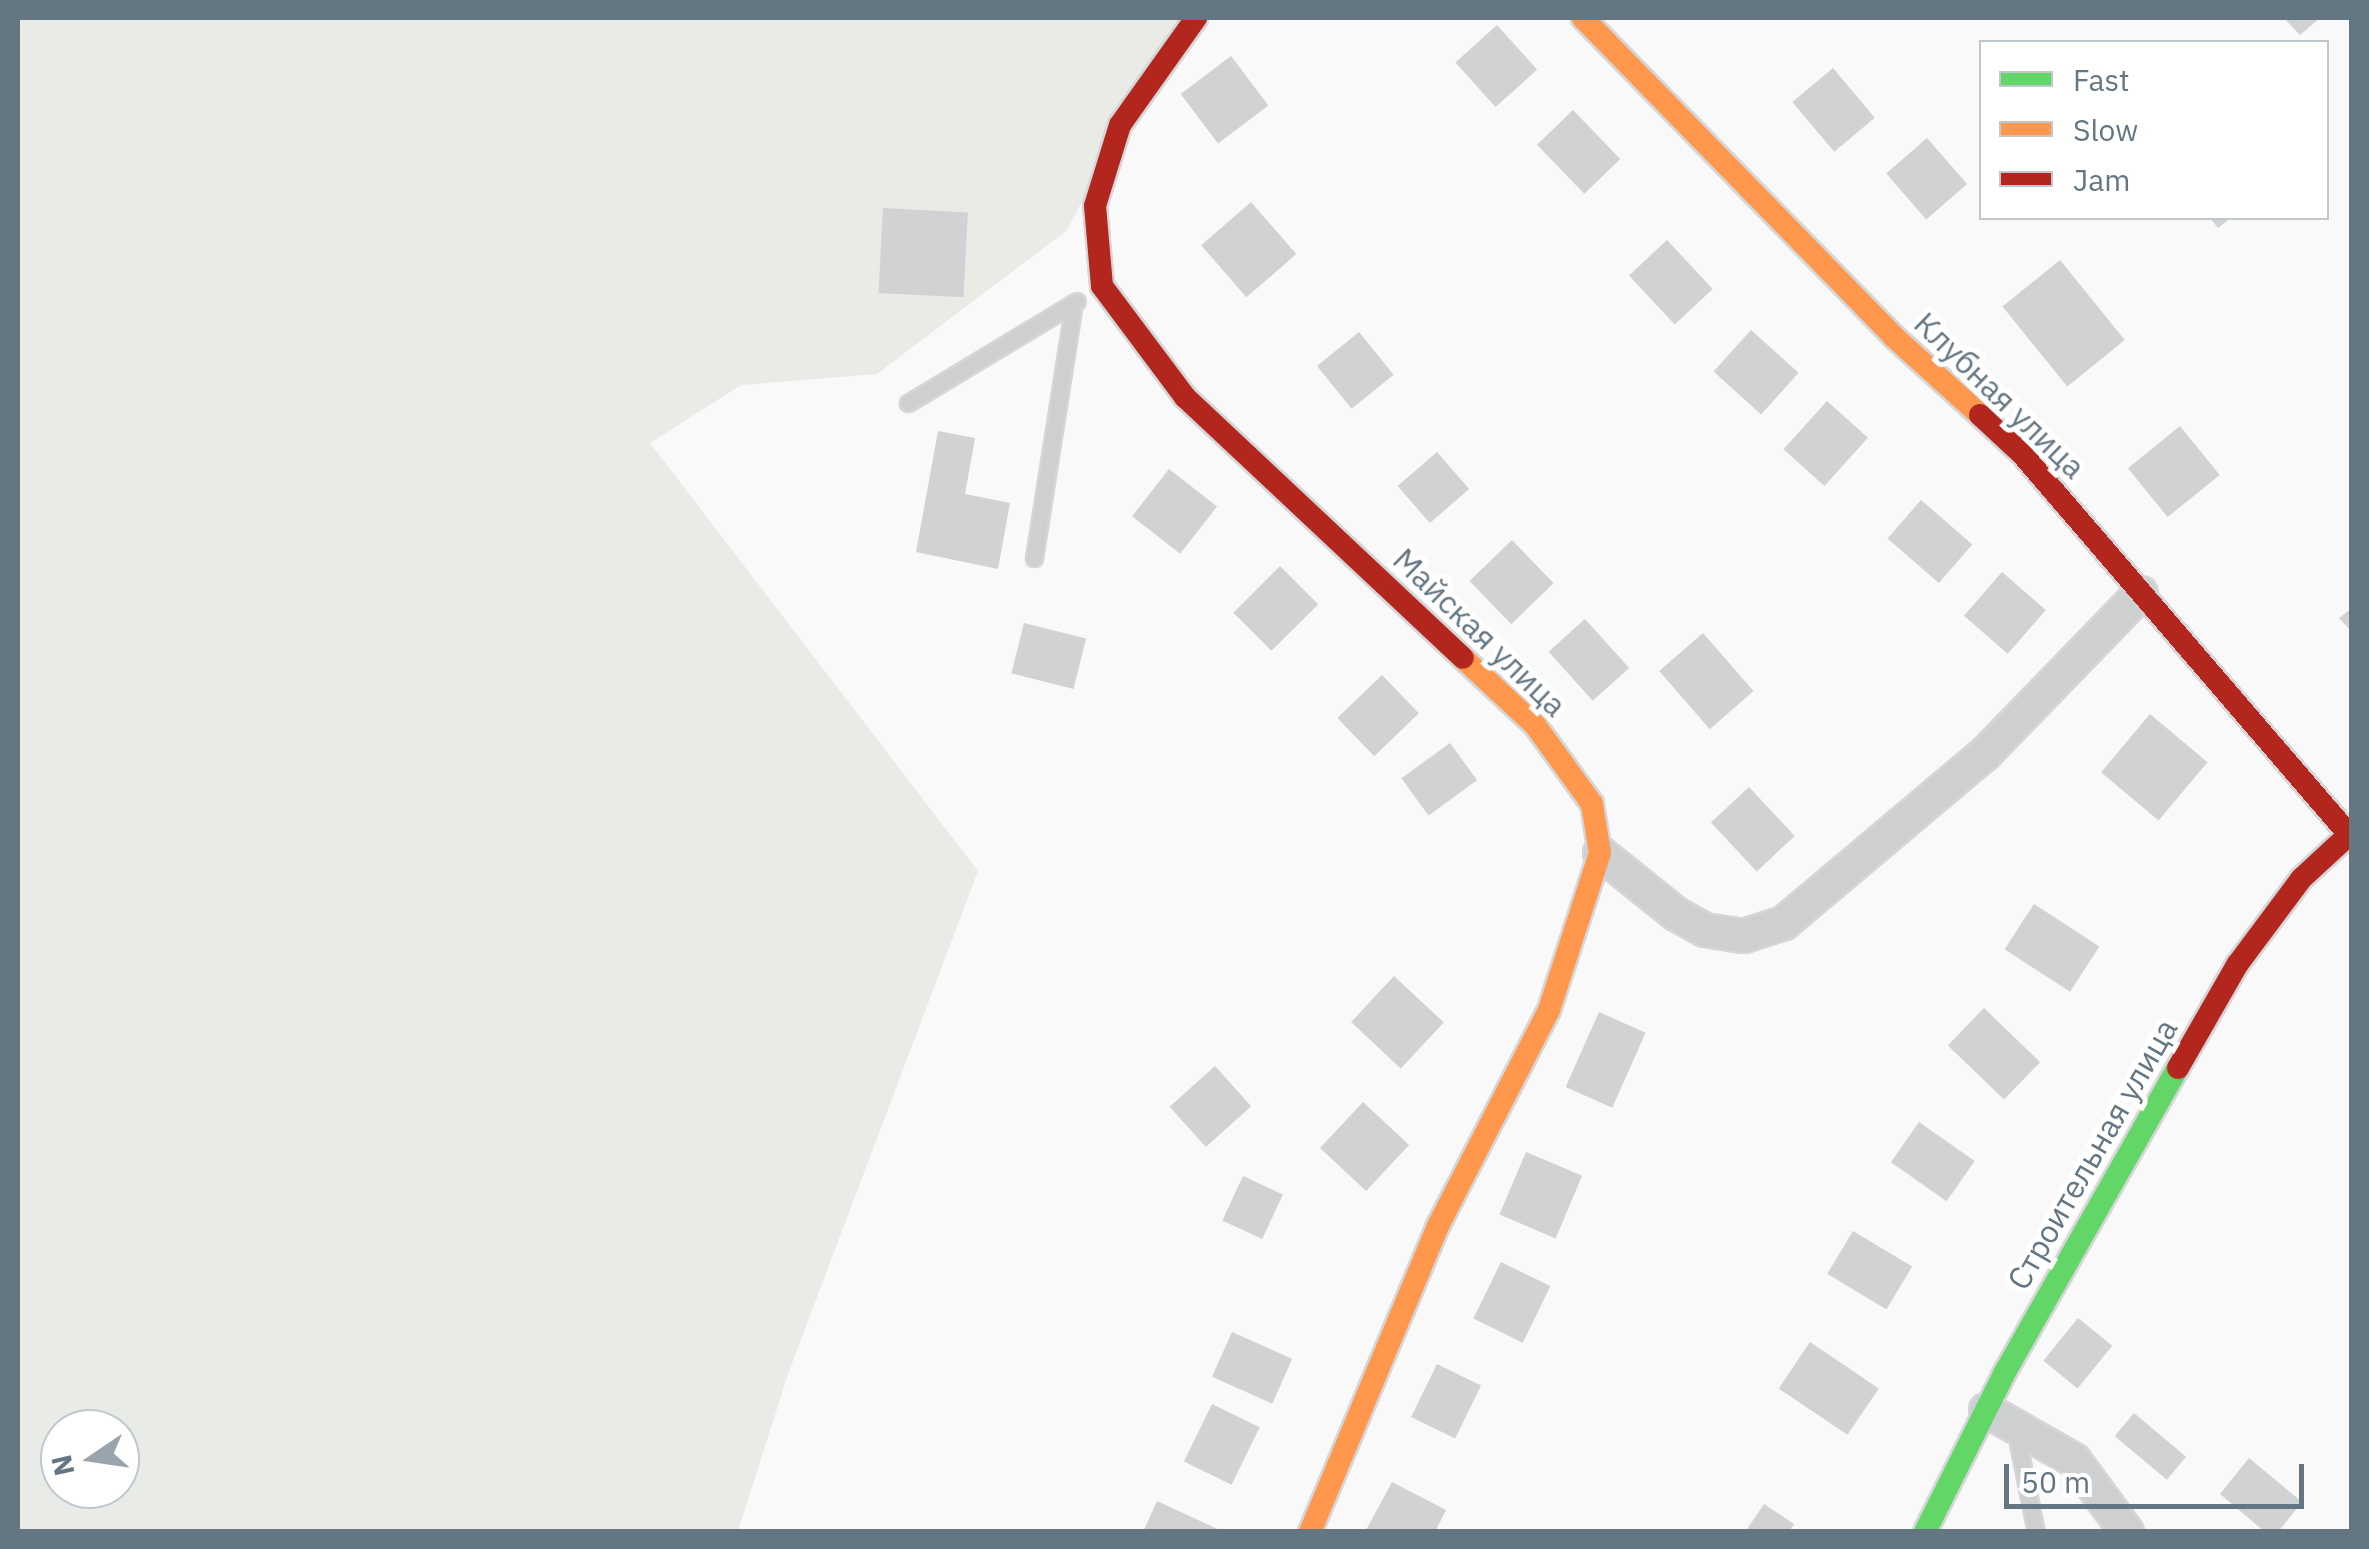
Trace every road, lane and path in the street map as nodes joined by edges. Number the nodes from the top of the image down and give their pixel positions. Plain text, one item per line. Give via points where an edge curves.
1 (1196, 18) edge
2 (1583, 18) edge
3 (1102, 286) junction
4 (1074, 304) junction
5 (908, 403) dead end
6 (1034, 558) dead end
7 (2141, 593) junction
8 (2350, 835) edge
9 (1600, 853) junction
10 (2000, 1417) junction
11 (1310, 1532) edge
12 (1925, 1532) edge
13 (2036, 1532) edge
14 (2127, 1532) edge

1 - 3 street via 1120,125 1095,206
2 - 7 street, Клубная улица via 1893,336 2022,454
3 - 4 lane
3 - 9 street, Майская улица via 1185,397 1535,725 1592,804
4 - 5 lane
4 - 6 lane
7 - 8 street, Клубная улица
7 - 9 street via 1985,754 1784,923 1744,936 1705,930
8 - 10 street, Строительная улица via 2301,879 2238,964
9 - 11 street, Майская улица via 1549,1010 1438,1226
10 - 12 street, Строительная улица
10 - 13 lane
10 - 14 street via 2074,1460

